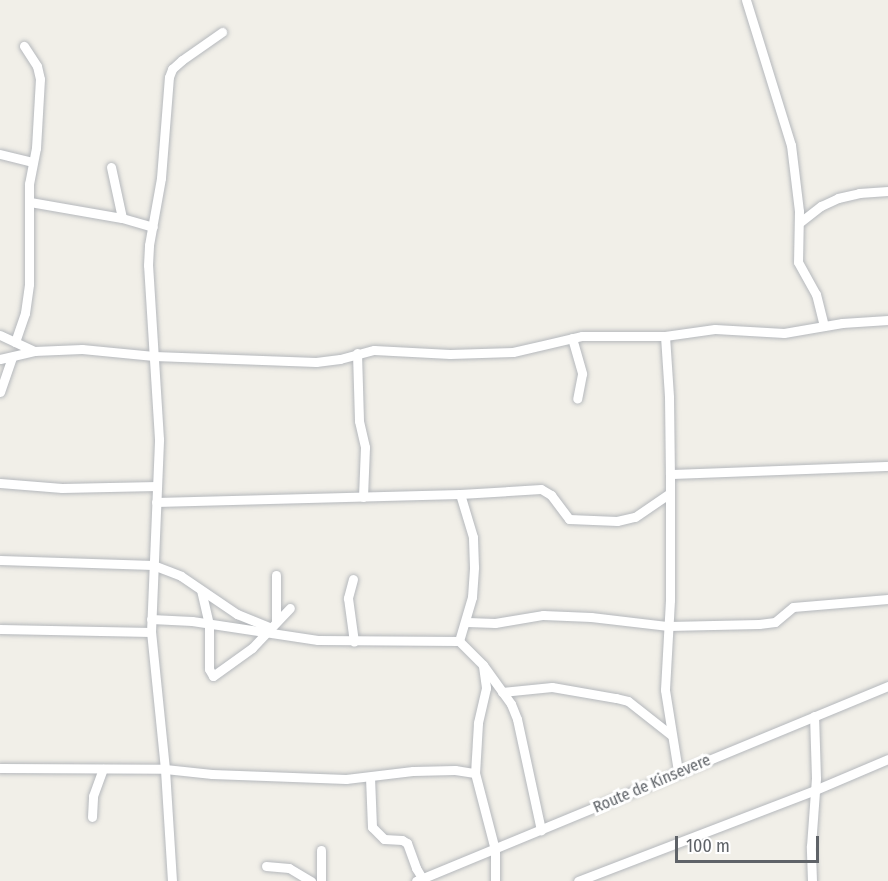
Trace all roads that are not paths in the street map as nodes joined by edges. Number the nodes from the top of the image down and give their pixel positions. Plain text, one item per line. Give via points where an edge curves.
1 (746, 0) edge
2 (222, 32) dead end
3 (24, 46) dead end
4 (0, 154) edge
5 (33, 162) junction
6 (111, 167) dead end
7 (888, 191) edge
8 (30, 202) junction
9 (122, 218) junction
10 (799, 223) junction
11 (153, 227) junction
12 (888, 320) edge
13 (824, 326) junction
14 (0, 335) edge
15 (665, 336) junction
16 (572, 338) junction
17 (15, 342) junction
18 (34, 351) junction
19 (357, 353) junction
20 (154, 356) junction
21 (12, 358) junction
22 (0, 359) edge
23 (0, 392) edge
24 (576, 399) dead end
25 (888, 466) edge
26 (670, 474) junction
27 (0, 483) edge
28 (157, 486) junction
29 (670, 493) junction
30 (460, 494) junction
31 (363, 497) junction
32 (156, 502) junction
33 (0, 560) edge
34 (153, 565) junction
35 (276, 575) dead end
36 (353, 579) dead end
37 (201, 590) junction
38 (888, 599) edge
39 (290, 608) dead end
40 (151, 619) junction
41 (467, 622) junction
42 (209, 624) junction
43 (669, 626) junction
44 (270, 628) junction
45 (0, 629) edge
46 (151, 632) junction
47 (459, 641) junction
48 (354, 642) junction
49 (483, 665) junction
50 (888, 686) edge
51 (502, 692) junction
52 (814, 716) junction
53 (671, 735) junction
54 (888, 759) edge
55 (0, 768) edge
56 (103, 769) junction
57 (165, 769) junction
58 (678, 771) junction
59 (475, 773) junction
60 (370, 777) junction
61 (815, 790) junction
62 (92, 817) dead end
63 (541, 830) junction
64 (321, 850) dead end
65 (495, 850) junction
66 (266, 866) dead end
67 (600, 872) junction
68 (419, 880) edge
69 (172, 881) edge
70 (310, 881) edge
71 (321, 881) edge
72 (495, 881) edge
73 (578, 881) edge
74 (607, 881) edge
75 (812, 881) edge

1 - 10 street via 786,123
2 - 11 street via 182,60 169,76
3 - 5 street via 37,66 40,80
4 - 5 street
5 - 8 street
6 - 9 street
7 - 10 street via 838,198 809,213
8 - 9 street
8 - 17 street via 26,313
9 - 11 street
10 - 13 street via 798,262 816,294
11 - 20 street via 148,265
12 - 13 street
13 - 15 street via 784,333 715,329
14 - 17 street
15 - 16 street
15 - 26 street
16 - 19 street via 513,352
16 - 24 street via 582,374
17 - 18 street
18 - 20 street via 105,350
18 - 21 street
19 - 20 street via 316,362
19 - 31 street via 359,421 365,447
20 - 28 street via 159,439
21 - 22 street
21 - 23 street
25 - 26 street
26 - 29 street
27 - 28 street via 62,488
28 - 32 street
29 - 30 street via 635,517 610,521 569,519 551,495 541,489
29 - 43 street
30 - 31 street
30 - 41 street via 474,554
31 - 32 street
32 - 34 street
33 - 34 street
34 - 37 street via 181,576
34 - 40 street
35 - 44 street
36 - 48 street via 348,598
37 - 42 street
37 - 44 street via 246,619
38 - 43 street via 793,607 775,622
39 - 44 street
40 - 42 street
40 - 46 street
41 - 43 street via 495,623 543,615
41 - 47 street
42 - 44 street
42 - 44 street via 209,669 213,676 245,653
43 - 53 street via 665,690
44 - 48 street
45 - 46 street
46 - 57 street
47 - 48 street
47 - 49 street
49 - 51 street
49 - 59 street via 486,688 478,723
50 - 52 street, Route de Kinsevere
51 - 53 street via 552,687 628,701
51 - 63 street via 521,732
52 - 58 street, Route de Kinsevere
52 - 61 street
53 - 58 street
54 - 61 street
55 - 56 street
56 - 57 street
56 - 62 street via 93,796
57 - 60 street via 333,779
57 - 69 street
58 - 63 street, Route de Kinsevere
59 - 60 street via 413,771
59 - 65 street
60 - 68 street via 372,827 384,839 407,843
61 - 67 street
61 - 75 street
63 - 65 street, Route de Kinsevere
64 - 71 street
65 - 68 street, Route de Kinsevere
65 - 72 street
66 - 70 street via 289,868
67 - 73 street
67 - 74 street

